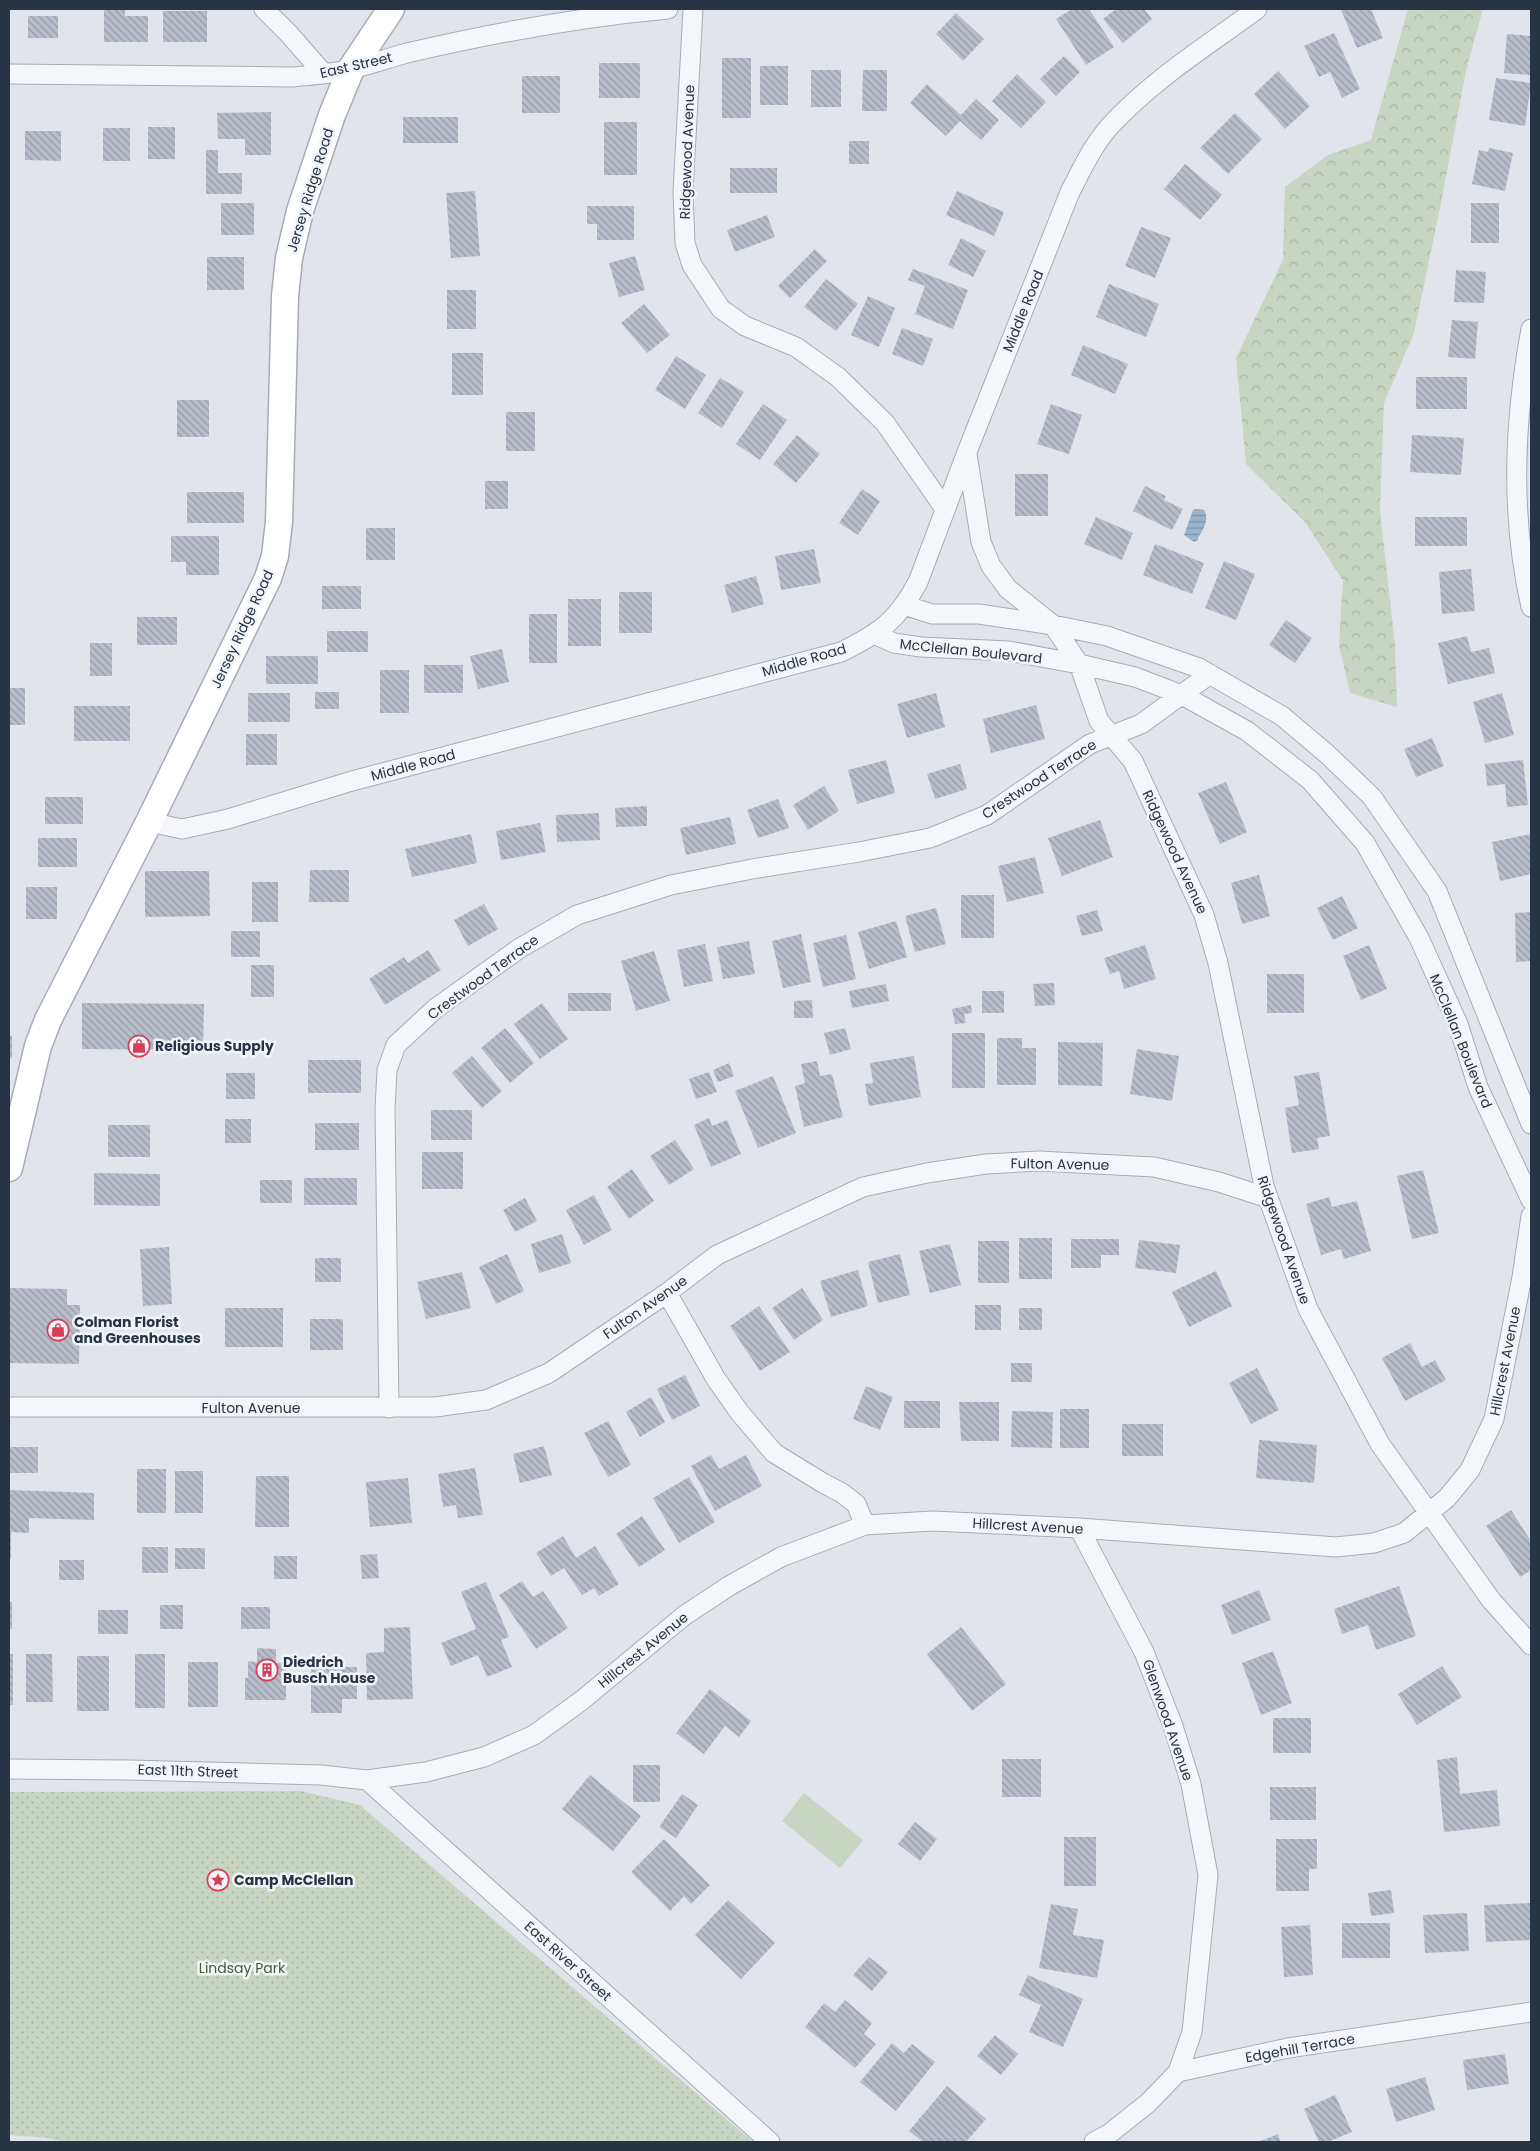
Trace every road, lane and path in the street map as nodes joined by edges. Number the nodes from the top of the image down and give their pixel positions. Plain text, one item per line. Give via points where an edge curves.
1 (264, 9) edge
2 (391, 9) edge
3 (668, 9) edge
4 (693, 9) edge
5 (1257, 9) edge
6 (351, 69) junction
7 (9, 74) edge
8 (324, 74) junction
9 (1531, 329) edge
10 (967, 452) junction
11 (945, 509) junction
12 (904, 606) junction
13 (1531, 608) edge
14 (1053, 625) junction
15 (874, 634) junction
16 (1080, 664) junction
17 (1210, 674) junction
18 (1182, 694) junction
19 (1112, 736) junction
20 (149, 822) junction
21 (1531, 1124) edge
22 (9, 1168) edge
23 (1268, 1198) junction
24 (1531, 1200) edge
25 (1531, 1216) edge
26 (667, 1293) junction
27 (9, 1407) edge
28 (389, 1408) junction
29 (1429, 1512) junction
30 (865, 1525) junction
31 (1079, 1528) junction
32 (1531, 1645) edge
33 (9, 1769) edge
34 (367, 1780) junction
35 (1531, 2012) edge
36 (1178, 2072) junction
37 (770, 2142) edge
38 (1094, 2142) edge

1 - 8 street
2 - 6 street, Jersey Ridge Road
3 - 6 street, East Street via 603,14 406,53
4 - 11 street, Ridgewood Avenue via 683,192 685,243 692,266 721,310 744,326 796,347 838,377 885,423
5 - 10 street, Middle Road via 1146,92 1110,127 1090,153 1070,192
6 - 8 street, East Street
6 - 20 street, Jersey Ridge Road via 300,211 289,258 275,556 268,578
7 - 8 street, East Street via 292,77
9 - 13 street via 1522,380 1516,486 1520,542
10 - 11 street, Middle Road
10 - 14 street via 981,542 991,566 1008,589
11 - 12 street, Middle Road via 918,582
12 - 14 street via 932,614 979,614
12 - 15 street, Middle Road via 889,624
14 - 16 street, Ridgewood Avenue
14 - 17 street via 1107,636
15 - 16 street, McClellan Boulevard via 894,643 921,647 1009,651
15 - 20 street, Middle Road via 841,652 352,781 228,819 182,829
16 - 18 street, McClellan Boulevard via 1135,677
16 - 19 street, Ridgewood Avenue via 1100,721
17 - 18 street
17 - 21 street via 1282,716 1372,797 1437,891
18 - 19 street via 1141,724
18 - 24 street, McClellan Boulevard via 1247,731 1280,755 1310,780 1365,843 1419,938 1458,1024 1478,1086
19 - 23 street, Ridgewood Avenue via 1133,761 1204,915 1218,964
19 - 28 street, Crestwood Terrace via 1090,744 987,815 930,838 671,885 577,915 520,948 436,1008 396,1045 387,1070 385,1109
20 - 22 street, Jersey Ridge Road via 48,1020 38,1046
23 - 26 street, Fulton Avenue via 1219,1182 1154,1167 1039,1161 986,1164 863,1187 717,1255
23 - 29 street, Ridgewood Avenue via 1308,1309 1380,1444
25 - 29 street, Hillcrest Avenue via 1494,1419 1470,1470 1447,1498
26 - 28 street, Fulton Avenue via 550,1373 486,1400 435,1408
26 - 30 street via 716,1379 774,1453 856,1504
27 - 28 street, Fulton Avenue
29 - 31 street, Hillcrest Avenue via 1404,1532 1374,1543 1336,1548
29 - 32 street, Ridgewood Avenue via 1491,1600
30 - 31 street, Hillcrest Avenue via 933,1521
30 - 34 street, Hillcrest Avenue via 781,1557 729,1586 685,1615 581,1701 534,1735 484,1757 426,1772
31 - 36 street, Glenwood Avenue via 1144,1652 1173,1726 1191,1784 1208,1875 1192,2032
33 - 34 street, East 11th Street via 321,1775
34 - 37 street, East River Street
35 - 36 street, Edgehill Terrace via 1288,2048
36 - 38 street via 1148,2103

